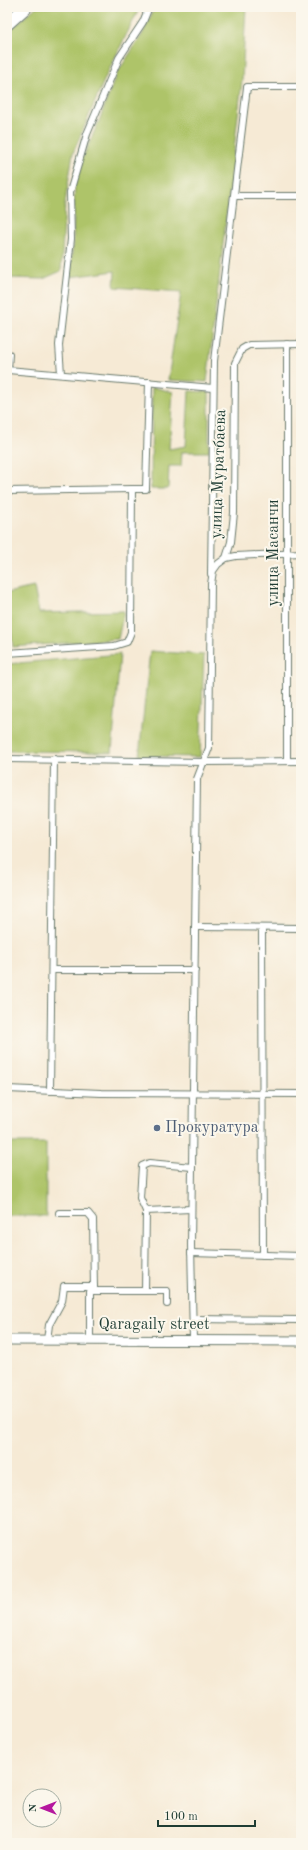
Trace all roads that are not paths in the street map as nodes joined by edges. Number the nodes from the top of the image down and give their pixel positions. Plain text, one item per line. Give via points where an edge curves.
1 (26, 7) edge
2 (149, 7) edge
3 (7, 24) edge
4 (301, 86) edge
5 (234, 196) junction
6 (301, 196) edge
7 (288, 344) junction
8 (301, 344) edge
9 (9, 354) dead end
10 (8, 370) edge
11 (60, 374) junction
12 (149, 382) junction
13 (213, 388) junction
14 (132, 489) junction
15 (7, 491) edge
16 (288, 553) junction
17 (301, 553) edge
18 (226, 558) junction
19 (210, 584) junction
20 (7, 653) edge
21 (54, 758) junction
22 (7, 759) edge
23 (287, 761) junction
24 (301, 761) edge
25 (205, 762) junction
26 (195, 927) junction
27 (262, 928) junction
28 (301, 928) edge
29 (52, 970) junction
30 (195, 970) junction
31 (7, 1088) edge
32 (50, 1091) junction
33 (192, 1094) junction
34 (261, 1094) junction
35 (301, 1094) edge
36 (192, 1167) junction
37 (191, 1209) junction
38 (146, 1211) junction
39 (59, 1213) dead end
40 (191, 1253) junction
41 (263, 1255) junction
42 (301, 1256) edge
43 (94, 1288) junction
44 (145, 1290) junction
45 (167, 1304) dead end
46 (193, 1319) junction
47 (301, 1320) edge
48 (7, 1340) edge
49 (47, 1340) junction
50 (194, 1340) junction
51 (90, 1341) junction
52 (301, 1341) edge

1 - 3 highway
2 - 11 street via 143,22 116,65 87,134 70,192 71,239 59,345
4 - 5 street via 248,87
5 - 6 street
5 - 13 street
7 - 8 street
7 - 16 street, улица Масанчи
7 - 18 street, улица Муратбаева via 249,345 242,349 235,364 234,513 231,542
9 - 10 street
10 - 11 street
11 - 12 street
12 - 13 street
12 - 14 street via 146,489
13 - 19 street
14 - 15 street
14 - 20 street via 131,632 127,642 114,646
16 - 17 street
16 - 18 street
16 - 23 street, улица Масанчи
18 - 19 street, улица Муратбаева via 215,568
19 - 25 street, улица Муратбаева via 210,728
21 - 22 street
21 - 25 street
21 - 29 street
23 - 24 street
23 - 25 street
25 - 26 street, улица Муратбаева via 197,779
26 - 27 street
26 - 30 street, улица Муратбаева
27 - 28 street
27 - 34 street
29 - 30 street
29 - 32 street
30 - 33 street, улица Муратбаева
31 - 32 street
32 - 33 street
33 - 34 street
33 - 36 street, улица Муратбаева
34 - 35 street
34 - 41 street
36 - 37 street, улица Муратбаева
36 - 38 street via 149,1163 142,1166 140,1198
37 - 38 street
37 - 40 street, улица Муратбаева
38 - 44 street
39 - 43 street via 88,1213 93,1219
40 - 41 street
40 - 46 street, улица Муратбаева
41 - 42 street
43 - 44 street
43 - 49 street via 64,1286 62,1301 49,1325
43 - 51 street via 90,1291
44 - 45 street via 167,1290
46 - 47 street
46 - 50 street, улица Муратбаева
48 - 49 street, Qaragaily street
49 - 51 street, Qaragaily street
50 - 51 street, Qaragaily street
50 - 52 street, Qaragaily street

